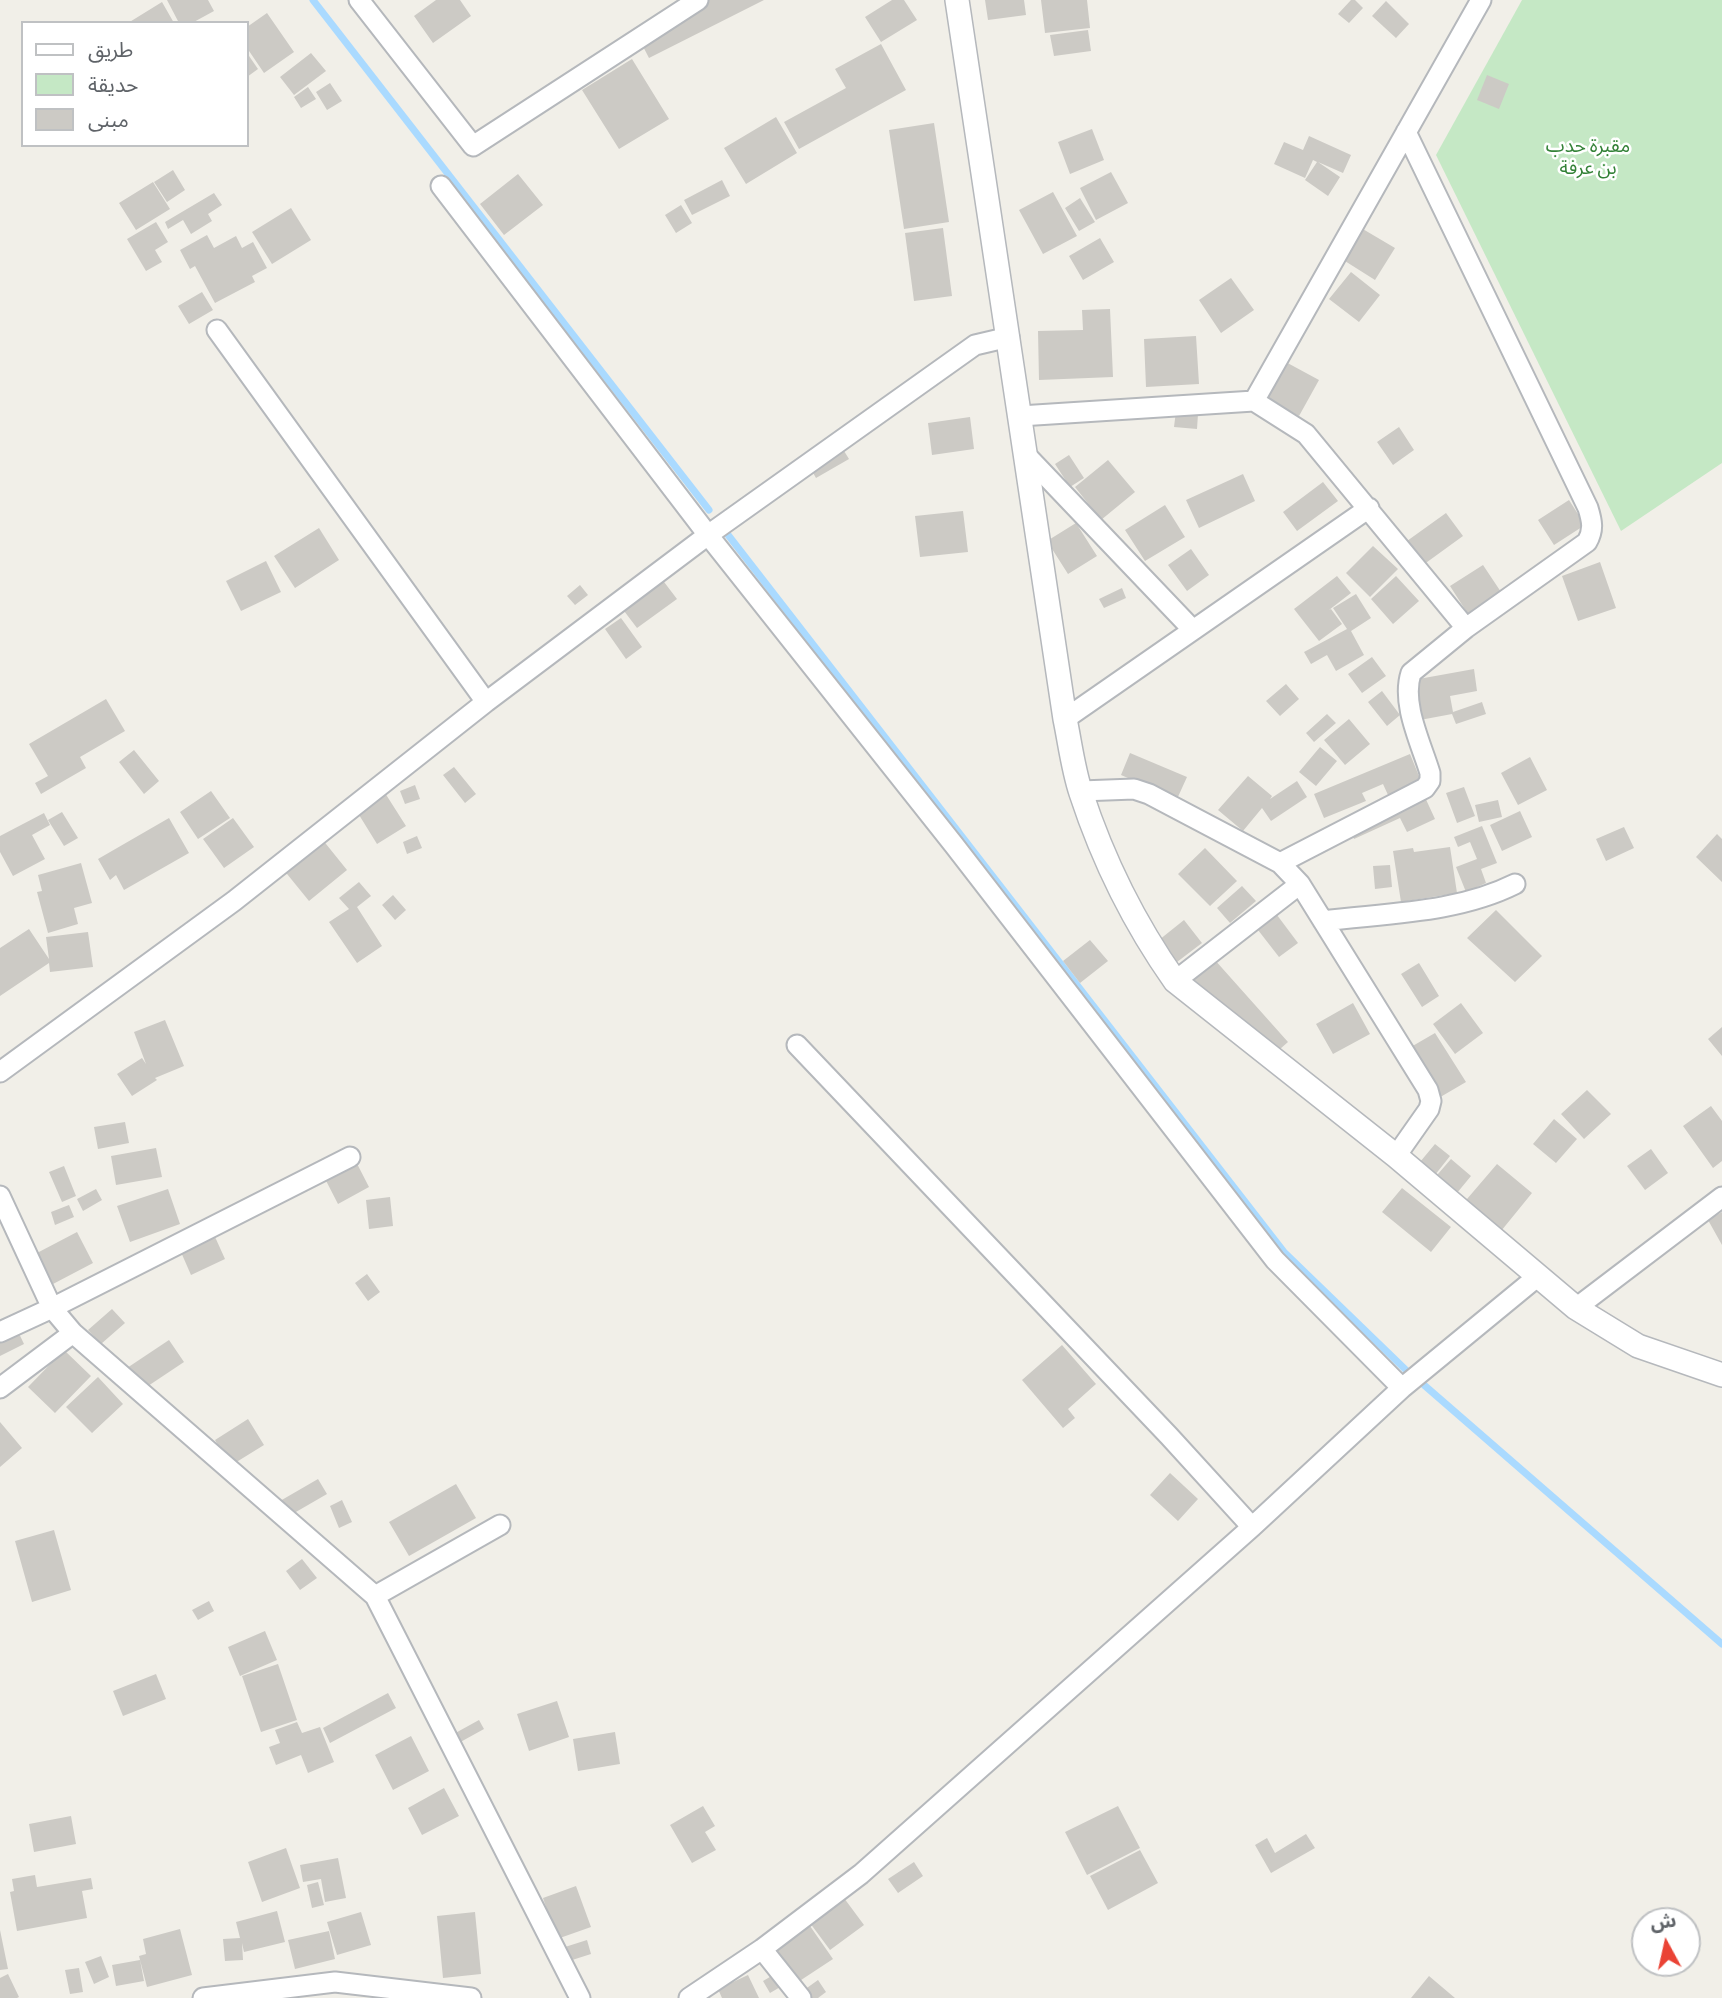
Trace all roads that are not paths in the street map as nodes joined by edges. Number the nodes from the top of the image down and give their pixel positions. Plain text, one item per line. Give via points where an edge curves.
1 (359, 0) edge
2 (698, 0) edge
3 (957, 0) edge
4 (1481, 0) edge
5 (1406, 132) junction
6 (441, 186) dead end
7 (217, 330) dead end
8 (1009, 337) junction
9 (1254, 401) junction
10 (1020, 416) junction
11 (1026, 455) junction
12 (1369, 508) junction
13 (708, 535) junction
14 (1466, 628) junction
15 (1193, 630) junction
16 (486, 702) junction
17 (1065, 719) junction
18 (1081, 791) junction
19 (1280, 863) junction
20 (1300, 884) junction
21 (1515, 884) dead end
22 (1324, 921) junction
23 (1175, 981) junction
24 (797, 1045) dead end
25 (0, 1072) edge
26 (1396, 1156) junction
27 (350, 1157) dead end
28 (0, 1196) edge
29 (1722, 1197) edge
30 (1537, 1277) junction
31 (52, 1308) junction
32 (1576, 1308) junction
33 (0, 1332) edge
34 (73, 1333) junction
35 (1722, 1375) edge
36 (0, 1388) edge
37 (1402, 1388) junction
38 (500, 1525) dead end
39 (1252, 1527) junction
40 (375, 1596) junction
41 (762, 1948) junction
42 (338, 1990) edge
43 (792, 1995) edge
44 (202, 1998) edge
45 (471, 1998) edge
46 (580, 1998) edge
47 (689, 1998) edge

1 - 2 street via 473,146
3 - 8 street
4 - 5 street
5 - 9 street
5 - 14 street via 1591,519 1587,542
6 - 13 street
7 - 16 street
8 - 10 street
8 - 13 street via 975,345
9 - 10 street
9 - 12 street via 1306,434
10 - 11 street
11 - 15 street
11 - 17 street
12 - 14 street
12 - 15 street
13 - 16 street
13 - 37 street via 1275,1260
14 - 19 street via 1420,664 1408,684 1430,773 1425,788
15 - 17 street
16 - 25 street via 234,901
17 - 18 street
18 - 19 street via 1134,789 1149,794
18 - 23 street via 1122,895
19 - 20 street
20 - 22 street
20 - 23 street
21 - 22 street via 1458,904
22 - 26 street via 1428,1090 1429,1110
23 - 26 street
24 - 39 street
26 - 30 street
27 - 31 street
28 - 31 street
29 - 32 street
30 - 32 street
30 - 37 street
31 - 33 street
31 - 34 street
32 - 35 street via 1638,1346
34 - 36 street
34 - 40 street
37 - 39 street
38 - 40 street
39 - 41 street via 861,1874
40 - 46 street
41 - 43 street
41 - 47 street
42 - 44 street
42 - 45 street

